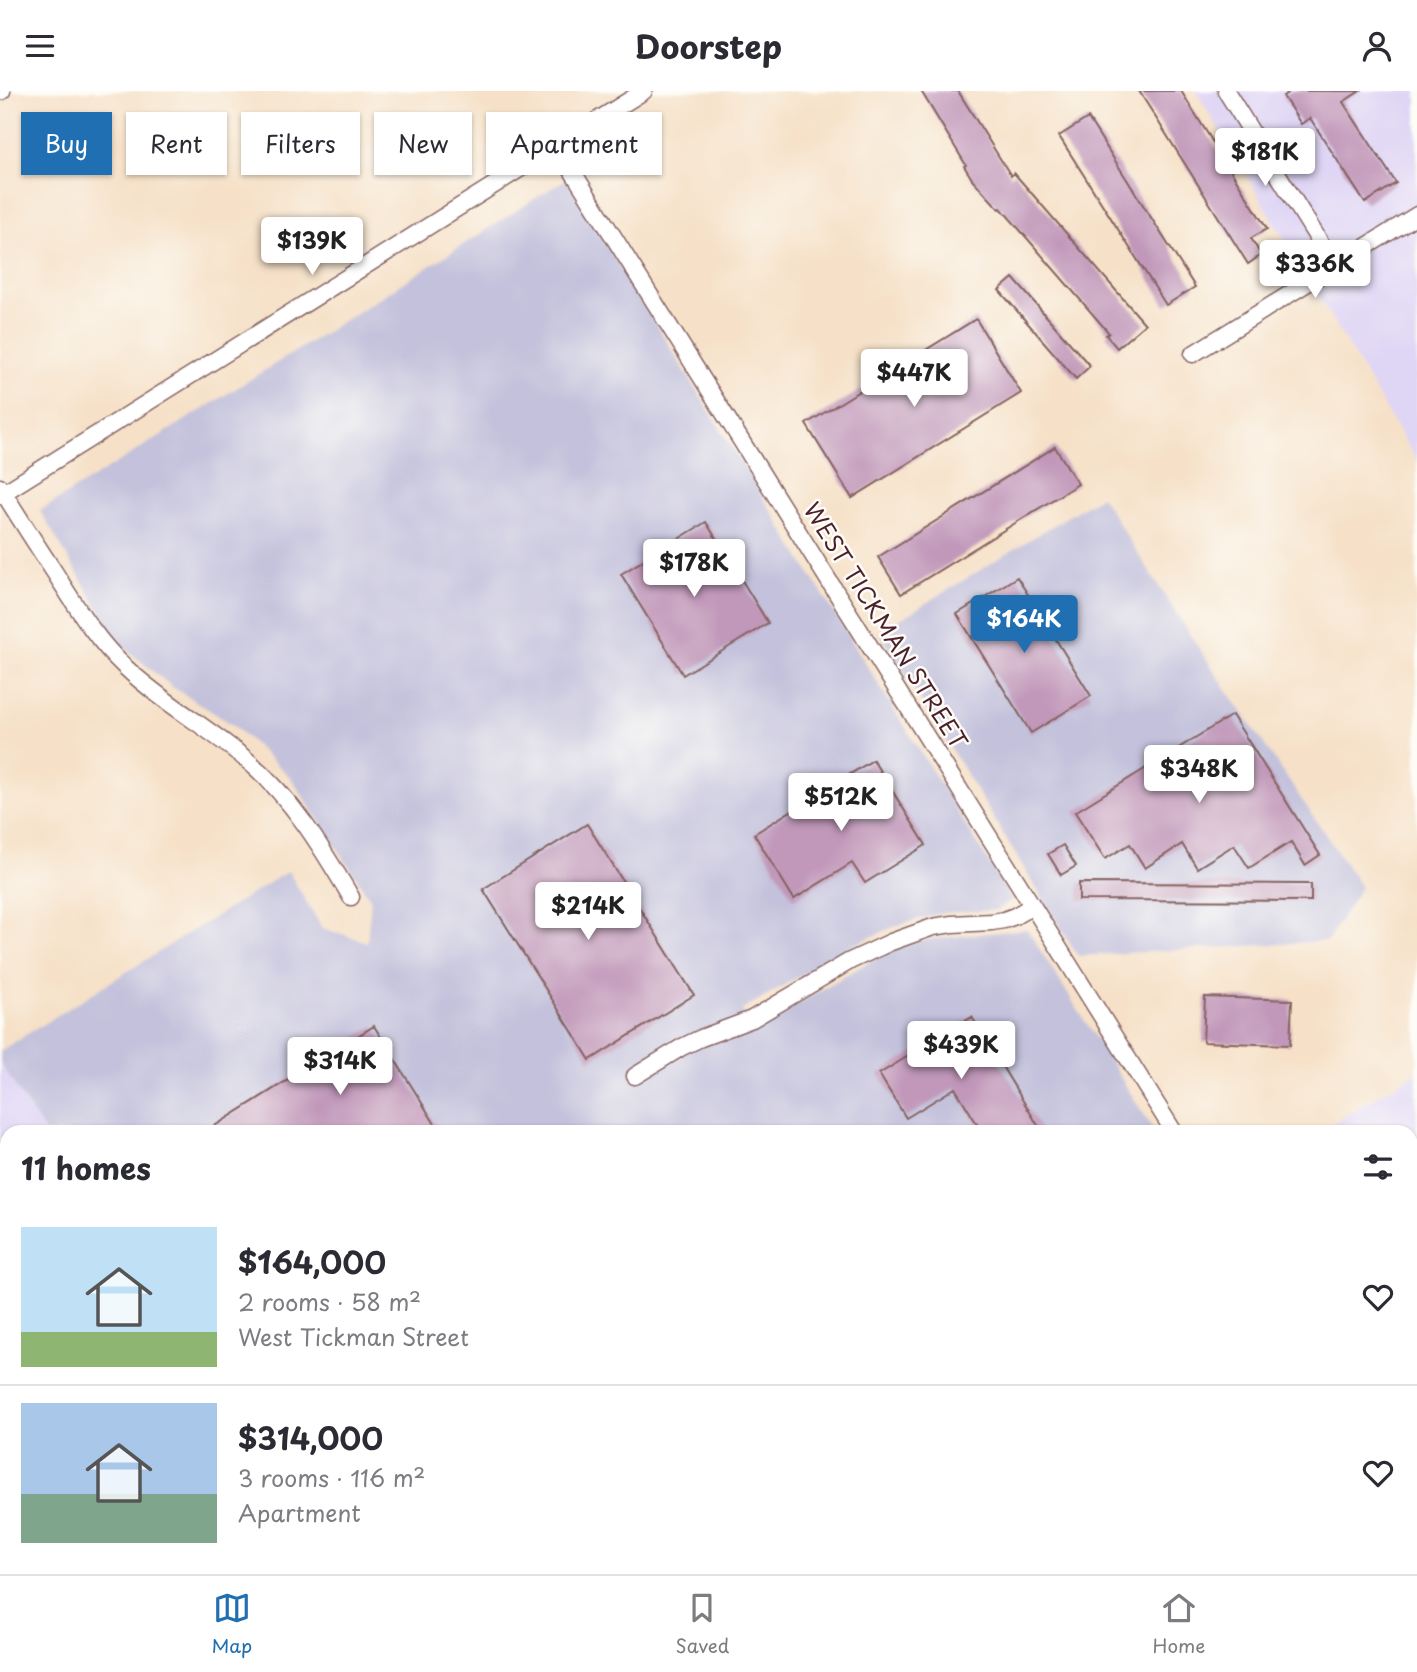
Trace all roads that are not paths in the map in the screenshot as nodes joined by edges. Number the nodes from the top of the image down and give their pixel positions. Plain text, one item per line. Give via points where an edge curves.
1 (644, 91) edge
2 (1226, 91) edge
3 (610, 112) edge
4 (508, 175) edge
5 (575, 175) edge
6 (1417, 215) edge
7 (1335, 266) junction
8 (1193, 354) dead end
9 (1, 492) edge
10 (351, 897) dead end
11 (1032, 906) junction
12 (635, 1076) dead end
13 (1170, 1125) edge

1 - 3 street
2 - 7 street
4 - 9 street
5 - 11 street, WEST TICKMAN STREET
6 - 7 street
7 - 8 street
9 - 10 street via 105,645 145,684 272,784 307,827
11 - 12 street via 1004,920 952,923 891,941 752,1019 682,1047
11 - 13 street, WEST TICKMAN STREET

